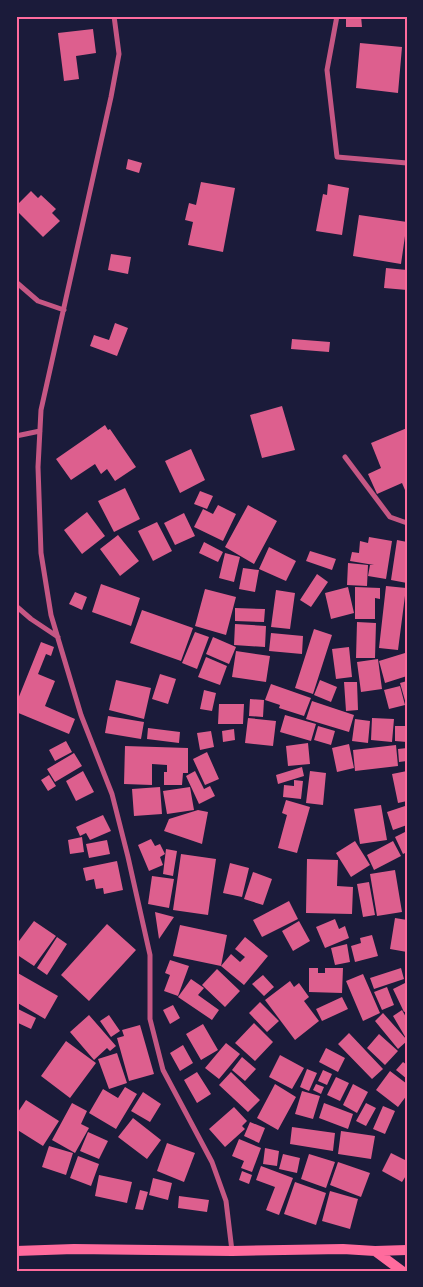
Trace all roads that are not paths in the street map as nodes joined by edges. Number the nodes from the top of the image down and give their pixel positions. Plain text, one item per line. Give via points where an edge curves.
1 (114, 16) edge
2 (337, 16) edge
3 (407, 163) edge
4 (16, 282) edge
5 (64, 310) junction
6 (40, 431) junction
7 (16, 436) edge
8 (344, 457) dead end
9 (407, 523) edge
10 (16, 606) edge
11 (58, 637) junction
12 (232, 1250) junction
13 (407, 1250) edge
14 (16, 1251) edge
15 (375, 1251) junction
16 (402, 1271) edge

1 - 5 street via 119,54
2 - 3 street via 327,70 337,158
4 - 5 street via 38,301
5 - 6 street via 41,410
6 - 7 street
6 - 11 street via 38,467 42,553
8 - 9 street via 390,516
10 - 11 street
11 - 12 street via 81,716 112,794 128,857 150,956 150,1019 163,1070 212,1162 226,1201
12 - 14 main road
12 - 15 main road via 343,1248
13 - 15 main road
15 - 16 main road

